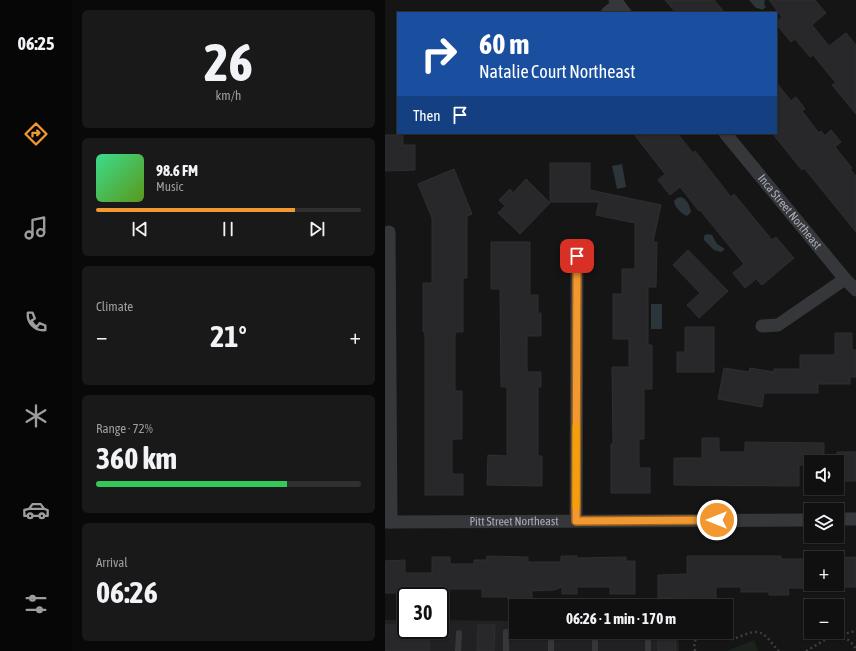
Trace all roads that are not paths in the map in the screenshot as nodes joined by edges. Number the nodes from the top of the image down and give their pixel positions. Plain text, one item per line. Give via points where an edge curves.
1 (619, 6) edge
2 (609, 12) edge
3 (726, 134) edge
4 (389, 232) dead end
5 (577, 256) dead end
6 (845, 279) junction
7 (856, 290) edge
8 (761, 326) dead end
9 (844, 519) edge
10 (856, 519) edge
11 (804, 520) edge
12 (576, 521) junction
13 (388, 522) edge
14 (509, 632) edge
15 (459, 633) dead end
16 (551, 639) edge
17 (595, 639) edge
18 (648, 639) edge
19 (459, 651) edge
20 (506, 651) edge
21 (551, 651) edge
22 (595, 651) edge
23 (648, 651) edge

1 - 2 street
3 - 6 street, Inca Street Northeast
4 - 13 street
5 - 12 street
6 - 7 street, Inca Street Northeast
6 - 8 street via 778,325
9 - 10 street
11 - 12 street, Pitt Street Northeast
12 - 13 street, Pitt Street Northeast
14 - 20 lane via 506,632
15 - 19 lane
16 - 21 lane
17 - 22 lane
18 - 23 lane

